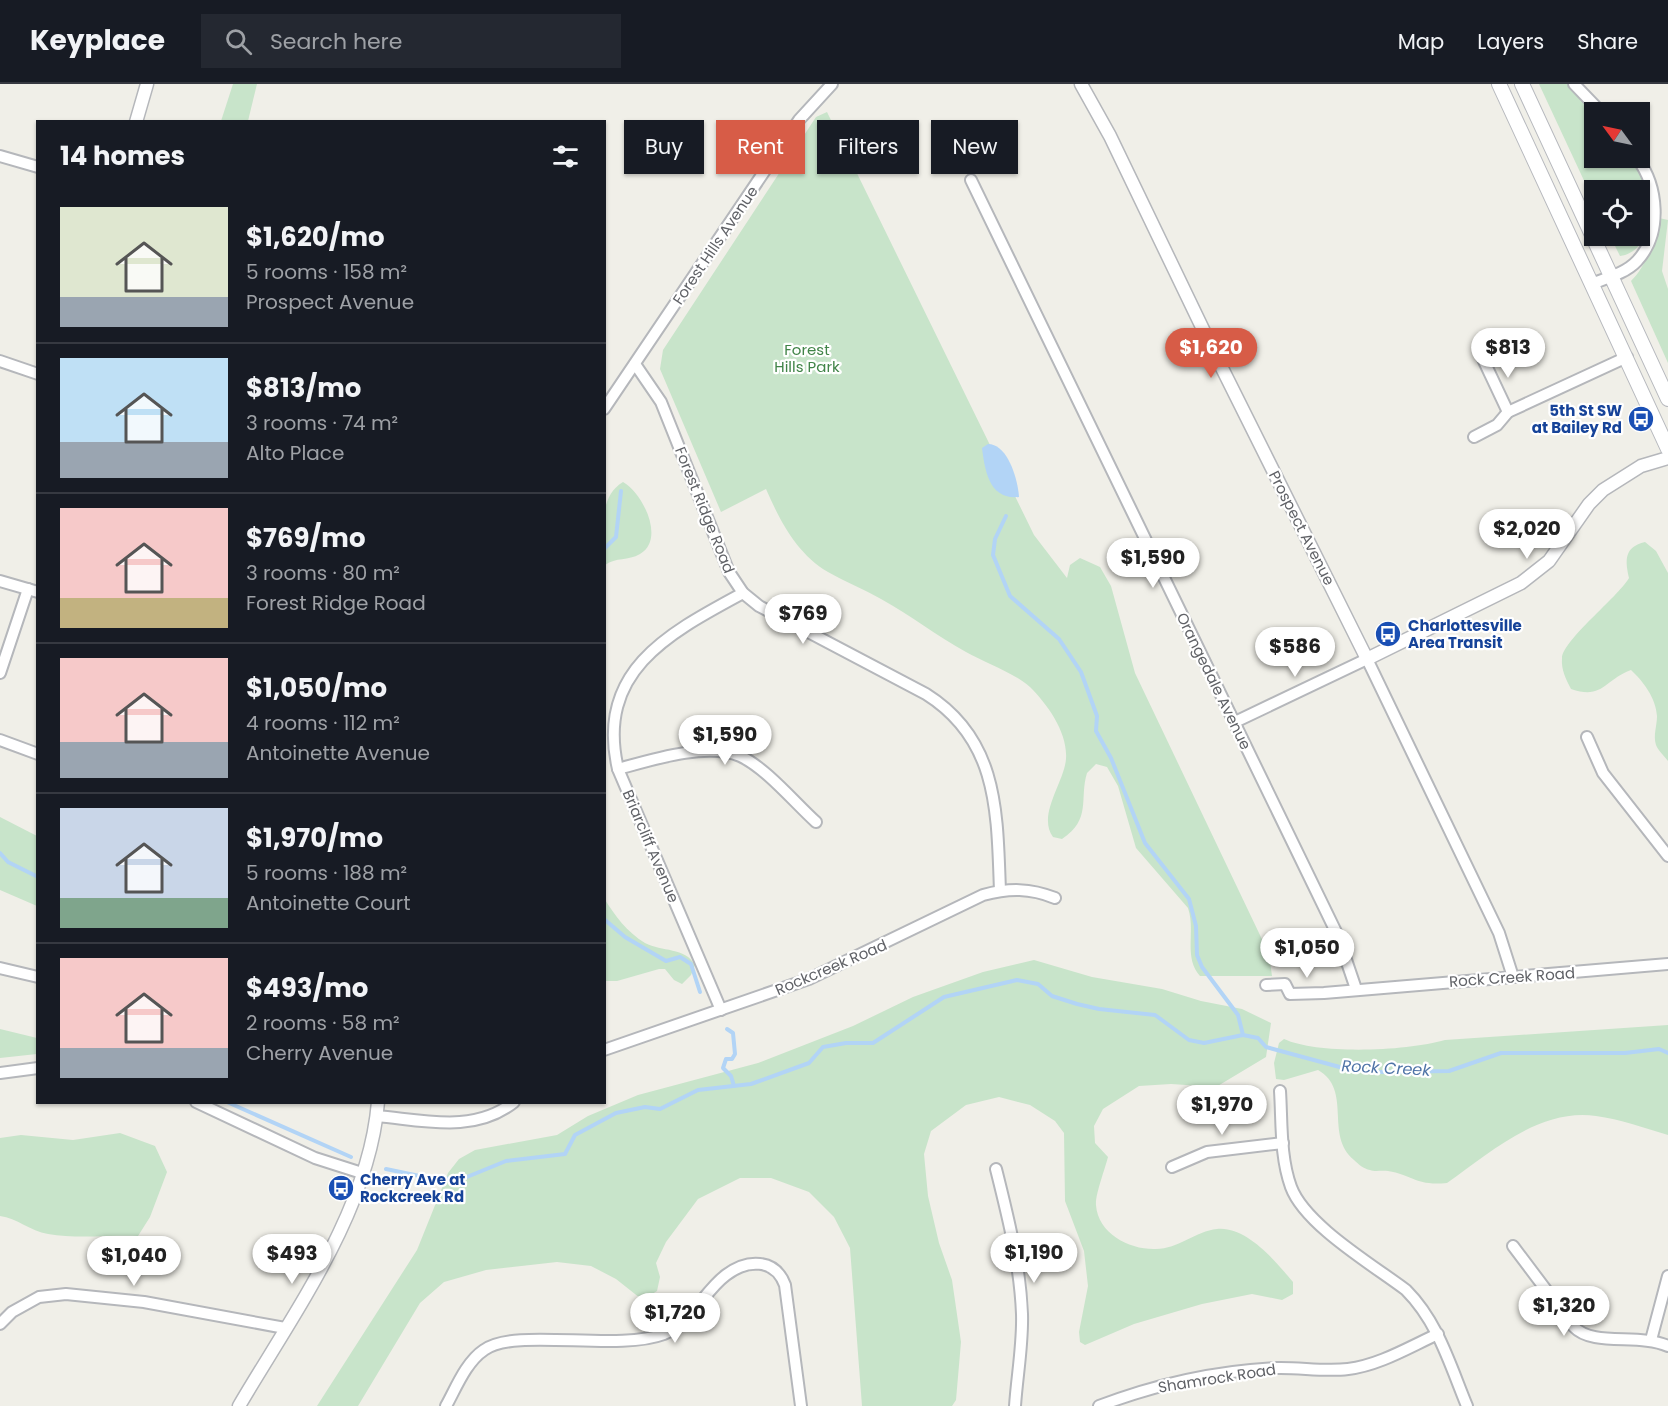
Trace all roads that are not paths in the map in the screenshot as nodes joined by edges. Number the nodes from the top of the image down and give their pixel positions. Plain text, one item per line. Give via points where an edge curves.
1 (147, 84) edge
2 (1081, 84) edge
3 (1499, 84) edge
4 (1522, 84) edge
5 (1574, 84) edge
6 (826, 86) edge
7 (1591, 102) edge
8 (137, 120) edge
9 (0, 156) edge
10 (36, 166) edge
11 (1643, 168) edge
12 (971, 180) dead end
13 (1611, 276) junction
14 (1592, 284) junction
15 (1627, 357) junction
16 (1483, 359) dead end
17 (0, 361) edge
18 (635, 364) junction
19 (36, 373) edge
20 (1668, 399) edge
21 (606, 407) edge
22 (1508, 412) junction
23 (1474, 437) dead end
24 (1668, 449) edge
25 (1668, 458) edge
26 (0, 581) edge
27 (33, 591) edge
28 (743, 593) junction
29 (1367, 659) junction
30 (0, 673) edge
31 (1235, 722) junction
32 (1587, 737) dead end
33 (0, 740) edge
34 (36, 753) edge
35 (618, 769) junction
36 (816, 822) dead end
37 (1668, 856) edge
38 (1000, 891) junction
39 (1055, 898) dead end
40 (1668, 964) edge
41 (0, 968) edge
42 (36, 977) edge
43 (1513, 977) junction
44 (1266, 985) dead end
45 (1356, 989) junction
46 (721, 1010) junction
47 (606, 1049) edge
48 (36, 1068) edge
49 (0, 1073) edge
50 (1280, 1090) dead end
51 (200, 1104) edge
52 (378, 1104) edge
53 (511, 1104) edge
54 (377, 1116) junction
55 (1283, 1143) junction
56 (1172, 1167) dead end
57 (996, 1169) dead end
58 (365, 1174) junction
59 (1513, 1246) dead end
60 (1668, 1276) edge
61 (0, 1324) edge
62 (285, 1328) junction
63 (1438, 1334) junction
64 (1651, 1340) junction
65 (1668, 1346) edge
66 (239, 1406) edge
67 (446, 1406) edge
68 (801, 1406) edge
69 (1015, 1406) edge
70 (1099, 1406) edge
71 (1467, 1406) edge

1 - 8 street
2 - 29 street, Prospect Avenue
3 - 14 main road
4 - 13 main road
5 - 7 street
6 - 18 street, Forest Hills Avenue
9 - 10 street
11 - 13 street via 1653,187 1653,228 1636,262
12 - 31 street, Orangedale Avenue
13 - 14 street
13 - 20 main road
14 - 15 main road
15 - 22 street
15 - 24 main road
16 - 22 street
17 - 19 street
18 - 21 street, Forest Hills Avenue
18 - 28 street, Forest Ridge Road via 661,402 729,572
22 - 23 street via 1497,425
25 - 29 street via 1641,466 1603,490 1577,519 1562,546 1528,579
26 - 27 street
27 - 30 street
28 - 35 street, Briarcliff Avenue via 671,635 646,654 631,674 614,720
28 - 38 street, Forest Ridge Road via 759,606 926,694 966,727 989,773
29 - 31 street
29 - 43 street, Prospect Avenue via 1499,933
31 - 45 street, Orangedale Avenue via 1338,936
32 - 37 street via 1603,773
33 - 34 street
35 - 36 street via 686,754 728,752 752,763
35 - 46 street, Briarcliff Avenue
38 - 39 street, Rockcreek Road via 1030,890
38 - 46 street, Rockcreek Road via 984,895 809,979
40 - 43 street, Rock Creek Road
41 - 42 street
43 - 45 street, Rock Creek Road
44 - 45 street, Rock Creek Road via 1285,984 1290,994
46 - 47 street, Rockcreek Road
48 - 49 street
50 - 55 street
51 - 58 street via 315,1158
52 - 54 street
53 - 54 street via 493,1116 463,1123
54 - 58 street
55 - 56 street via 1207,1152
55 - 63 street via 1291,1188 1305,1212 1407,1290 1425,1310
57 - 69 street via 1020,1282 1022,1316
58 - 62 street via 336,1239
59 - 64 street via 1578,1331 1596,1338
60 - 64 street
61 - 62 street via 12,1312 39,1297 66,1294 144,1302
62 - 66 street
63 - 70 street, Shamrock Road via 1377,1361 1348,1369 1290,1367 1242,1371 1162,1386
63 - 71 street
64 - 65 street
67 - 68 street via 475,1358 492,1345 526,1340 625,1341 664,1333 685,1320 726,1275 738,1267 760,1262 776,1270 786,1285

